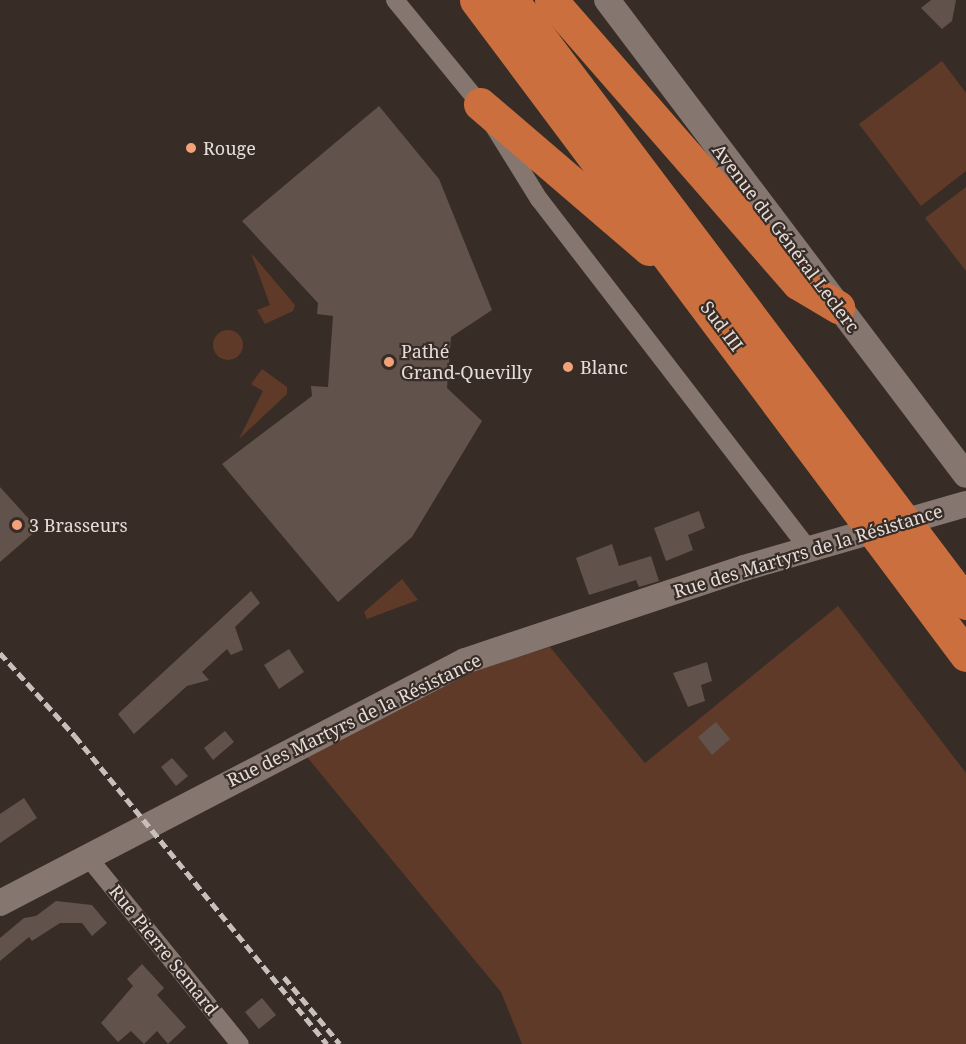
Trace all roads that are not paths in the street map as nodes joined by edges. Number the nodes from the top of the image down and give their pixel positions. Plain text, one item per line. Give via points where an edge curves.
1 (395, 0) edge
2 (476, 0) edge
3 (512, 0) edge
4 (551, 0) edge
5 (606, 0) edge
6 (480, 104) junction
7 (686, 278) junction
8 (838, 307) junction
9 (966, 476) edge
10 (966, 504) edge
11 (809, 550) junction
12 (966, 603) edge
13 (966, 655) edge
14 (87, 856) junction
15 (0, 903) edge
16 (240, 1044) edge

1 - 6 street
2 - 7 highway, Sud III
3 - 12 highway, Sud III
4 - 8 highway via 798,283
5 - 8 street, Avenue du Général Leclerc
6 - 7 highway via 602,212
6 - 11 street via 539,199
7 - 13 highway, Sud III
8 - 9 street, Avenue du Général Leclerc
10 - 11 street, Rue des Martyrs de la Résistance
11 - 14 street, Rue des Martyrs de la Résistance via 465,662
14 - 15 street, Rue des Martyrs de la Résistance
14 - 16 street, Rue Pierre Semard

